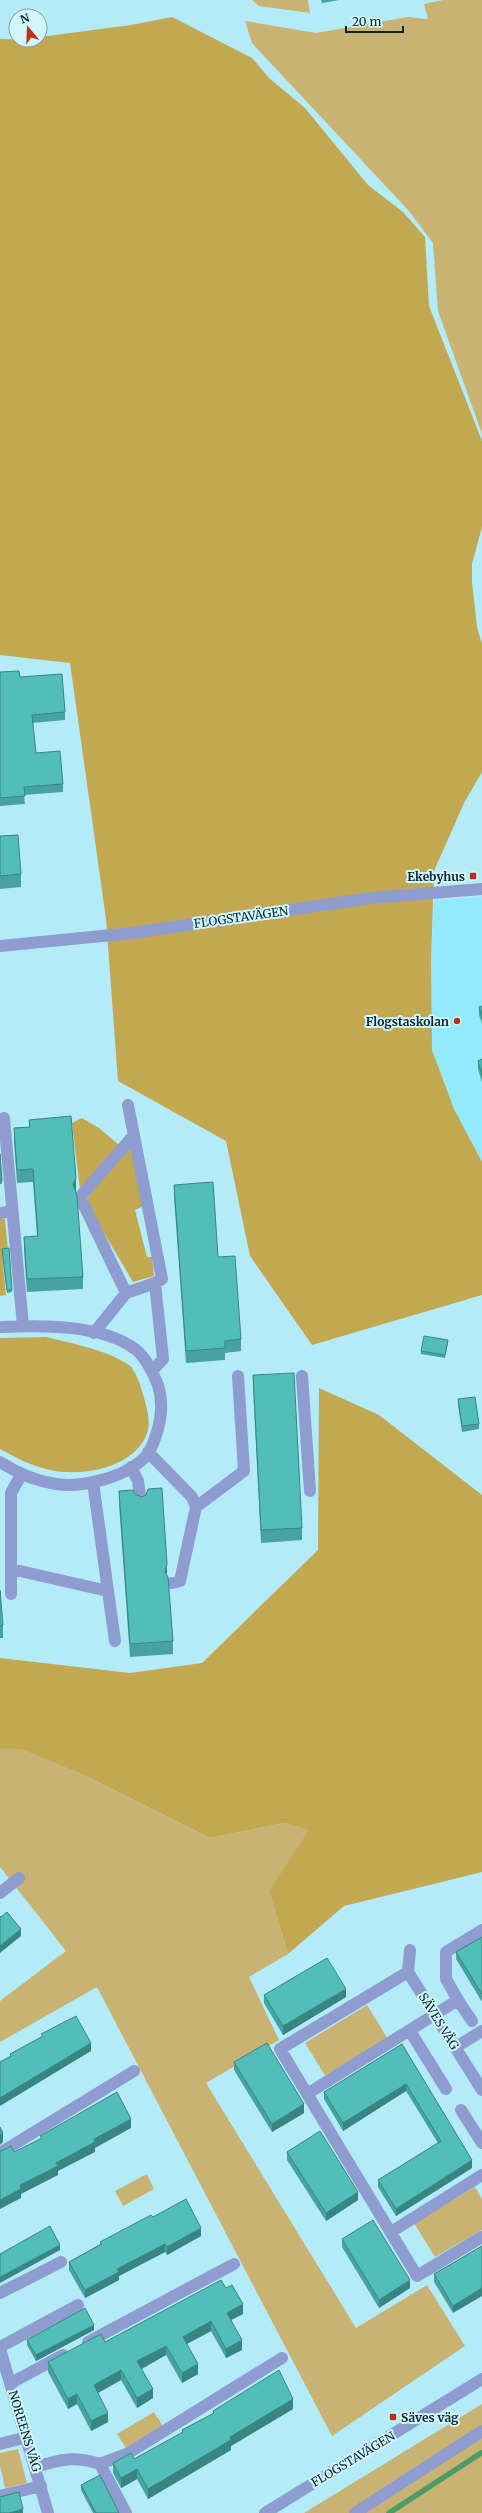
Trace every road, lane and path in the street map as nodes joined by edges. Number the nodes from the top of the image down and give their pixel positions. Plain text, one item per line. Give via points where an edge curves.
1 (482, 888) edge
2 (0, 946) edge
3 (128, 1105) dead end
4 (4, 1118) dead end
5 (134, 1135) junction
6 (12, 1211) junction
7 (0, 1213) edge
8 (155, 1283) junction
9 (126, 1293) junction
10 (23, 1326) junction
11 (0, 1327) edge
12 (94, 1333) junction
13 (152, 1371) junction
14 (238, 1376) dead end
15 (302, 1376) dead end
16 (148, 1452) junction
17 (0, 1462) edge
18 (131, 1467) junction
19 (21, 1475) junction
20 (93, 1482) junction
21 (310, 1491) dead end
22 (141, 1502) edge
23 (196, 1507) junction
24 (11, 1569) junction
25 (172, 1583) dead end
26 (108, 1590) junction
27 (11, 1594) dead end
28 (115, 1641) dead end
29 (19, 1878) dead end
30 (0, 1893) edge
31 (482, 1930) edge
32 (410, 1950) dead end
33 (408, 1972) junction
34 (458, 2000) junction
35 (436, 2015) junction
36 (472, 2021) dead end
37 (410, 2031) junction
38 (482, 2031) edge
39 (456, 2047) junction
40 (134, 2071) dead end
41 (446, 2089) dead end
42 (482, 2090) edge
43 (307, 2094) junction
44 (461, 2110) dead end
45 (482, 2143) edge
46 (0, 2153) edge
47 (482, 2175) edge
48 (391, 2232) junction
49 (482, 2237) edge
50 (61, 2262) dead end
51 (234, 2264) dead end
52 (0, 2293) edge
53 (78, 2305) dead end
54 (0, 2348) edge
55 (282, 2358) dead end
56 (482, 2379) edge
57 (11, 2383) junction
58 (482, 2431) edge
59 (27, 2437) junction
60 (0, 2444) edge
61 (100, 2464) junction
62 (36, 2467) junction
63 (41, 2486) junction
64 (0, 2496) edge
65 (272, 2512) edge
66 (48, 2513) edge
67 (126, 2513) edge
68 (355, 2513) edge

1 - 2 street, FLOGSTAVÄGEN via 372,898 133,933
3 - 5 street
4 - 6 street
5 - 8 street via 162,1279
5 - 9 street via 80,1197
6 - 7 street
6 - 10 street
8 - 9 street
8 - 13 street via 162,1359
9 - 12 street
10 - 11 street
10 - 12 street via 43,1325
12 - 13 street via 104,1334 136,1350
13 - 16 street via 162,1396 162,1418
14 - 23 street via 244,1471
15 - 21 street
16 - 18 street
16 - 23 street via 192,1498
17 - 19 street
18 - 20 street via 124,1472
18 - 22 street via 138,1481
19 - 20 street via 57,1484
19 - 24 street via 11,1493
20 - 26 street
23 - 25 street via 180,1581
24 - 26 street
24 - 27 street
26 - 28 street
29 - 30 street
31 - 34 street via 446,1952 446,1978
32 - 33 street
33 - 35 street, SÄVES VÄG
33 - 43 street via 280,2049
34 - 35 street
34 - 36 street
35 - 37 street
35 - 39 street, SÄVES VÄG
37 - 41 street
37 - 43 street
38 - 39 street
39 - 42 street, SÄVES VÄG
40 - 46 street
43 - 48 street
44 - 45 street
47 - 48 street
48 - 49 street via 417,2276
50 - 52 street
51 - 57 street
53 - 54 street
54 - 57 street, NOREENS VÄG
55 - 61 street via 127,2454
56 - 65 street, FLOGSTAVÄGEN
57 - 59 street, NOREENS VÄG
58 - 68 street
59 - 60 street
59 - 62 street, NOREENS VÄG
61 - 62 street via 82,2458 60,2459
61 - 67 street
62 - 63 street, NOREENS VÄG
63 - 64 street
63 - 66 street, NOREENS VÄG

